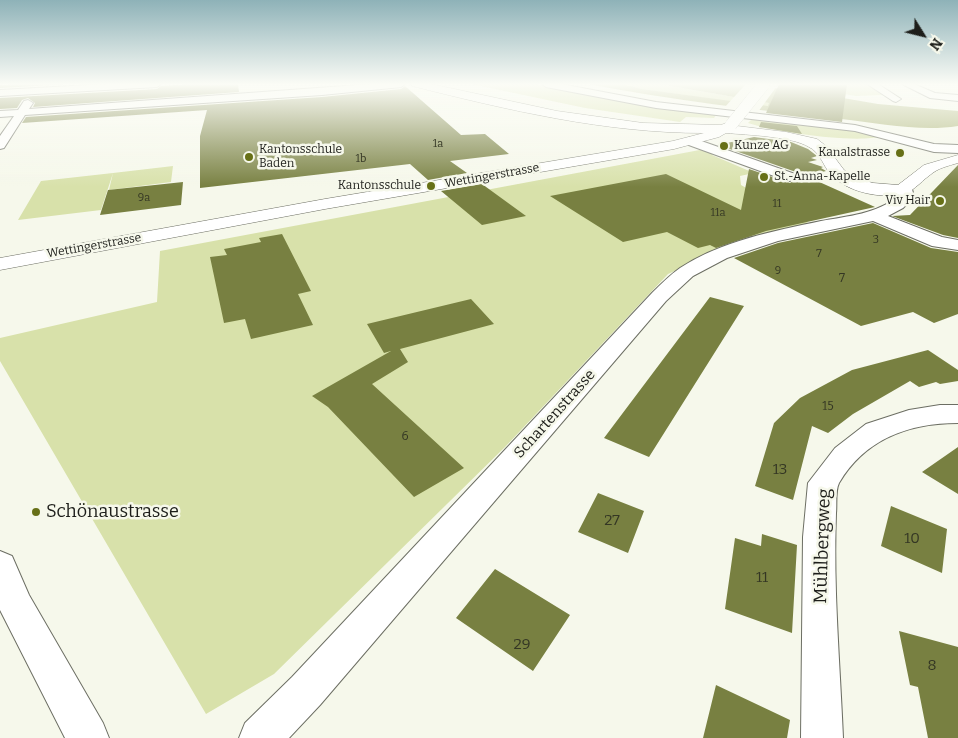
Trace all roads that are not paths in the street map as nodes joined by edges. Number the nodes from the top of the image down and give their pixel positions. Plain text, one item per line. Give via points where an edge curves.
1 (19, 118) edge
2 (578, 118) edge
3 (735, 118) edge
4 (772, 118) edge
5 (728, 127) junction
6 (958, 138) edge
7 (1, 141) edge
8 (690, 141) junction
9 (918, 143) junction
10 (958, 148) edge
11 (958, 159) edge
12 (790, 177) dead end
13 (906, 188) junction
14 (875, 216) junction
15 (958, 245) edge
16 (0, 264) edge
17 (958, 414) edge
18 (0, 566) edge
19 (88, 738) edge
20 (260, 738) edge
21 (822, 738) edge

1 - 7 street
2 - 5 main road via 665,129
3 - 5 main road, bridge
4 - 9 street via 855,128
5 - 8 main road, Wettingerstrasse
5 - 13 main road, Wettingerstrasse via 812,142 820,146 839,175 848,181 876,188
6 - 9 street
8 - 12 street
8 - 16 main road, Wettingerstrasse
9 - 10 street via 934,148
11 - 13 main road via 928,169
13 - 14 street, Schartenstrasse via 907,197 898,206
14 - 15 street via 932,240
14 - 20 street, Schartenstrasse via 745,246 700,264 677,279 319,677
17 - 21 street, Mühlbergweg via 909,420 876,430 845,455 823,482 819,536
18 - 19 street via 14,604

